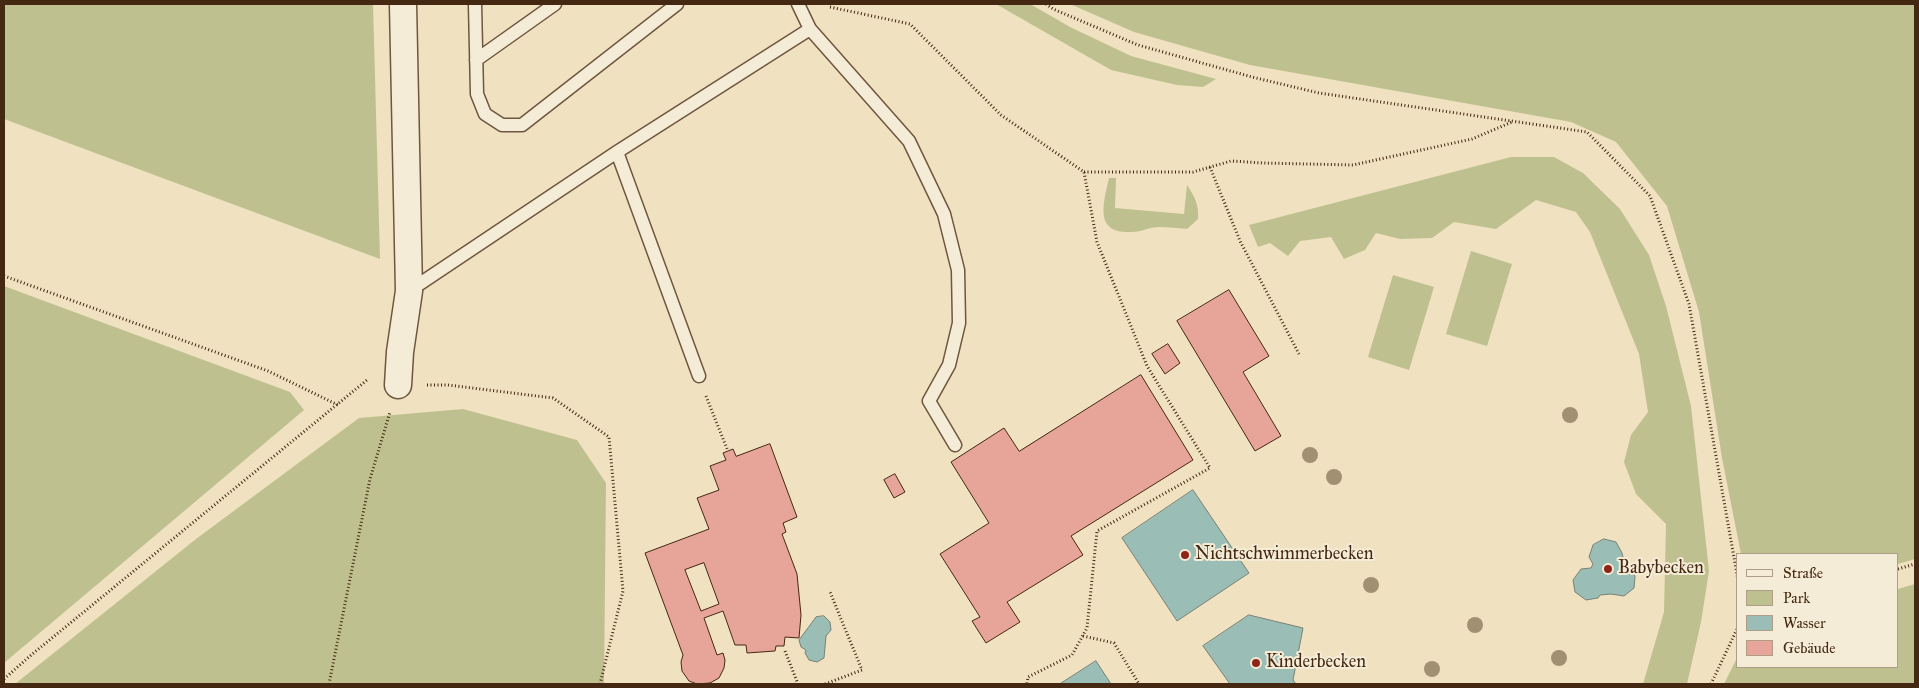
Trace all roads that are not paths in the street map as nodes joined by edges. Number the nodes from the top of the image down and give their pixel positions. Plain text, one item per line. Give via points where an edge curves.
1 (403, 4) edge
2 (475, 4) edge
3 (555, 4) edge
4 (677, 4) edge
5 (798, 4) edge
6 (810, 29) junction
7 (476, 60) junction
8 (618, 152) junction
9 (409, 291) junction
10 (699, 376) road end
11 (398, 385) road end
12 (955, 445) dead end

1 - 9 street
2 - 7 lane
3 - 7 lane
4 - 7 lane via 522,125 502,125 485,114 477,94
5 - 6 lane
6 - 8 lane
6 - 12 lane via 909,141 944,214 958,270 959,323 950,365 929,401
8 - 9 lane
8 - 10 lane
9 - 11 street

